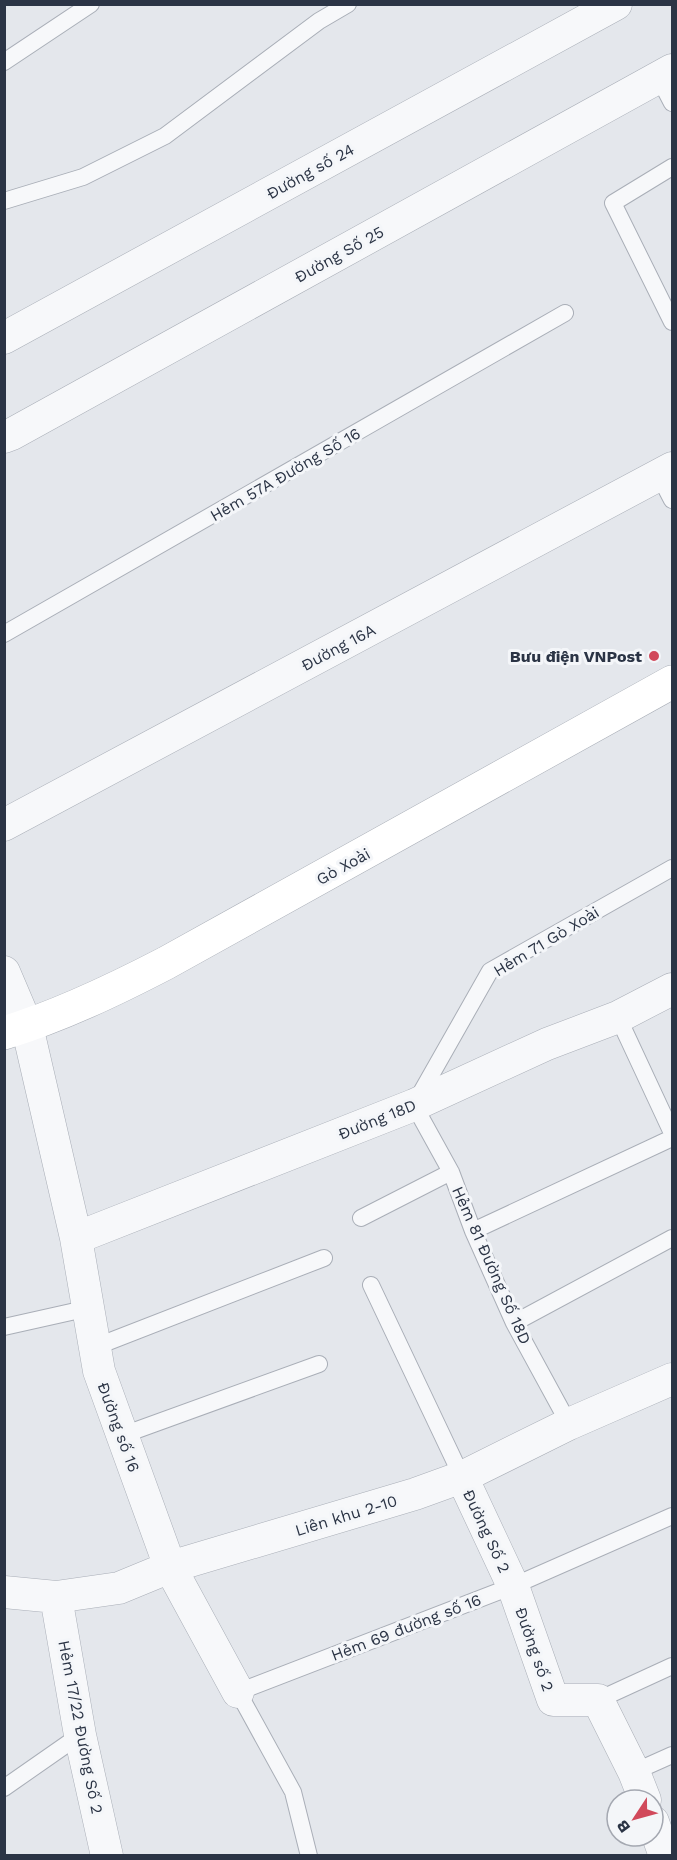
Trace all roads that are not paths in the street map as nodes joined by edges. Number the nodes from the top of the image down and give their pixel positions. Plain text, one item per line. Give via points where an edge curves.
1 (92, 4) edge
2 (348, 4) edge
3 (616, 4) edge
4 (4, 62) edge
5 (668, 84) edge
6 (672, 167) edge
7 (4, 201) edge
8 (565, 313) dead end
9 (672, 322) edge
10 (4, 338) edge
11 (4, 436) edge
12 (668, 481) edge
13 (4, 634) edge
14 (672, 682) edge
15 (4, 825) edge
16 (672, 868) edge
17 (4, 972) edge
18 (672, 989) edge
19 (618, 1017) junction
20 (16, 1030) edge
21 (414, 1105) junction
22 (672, 1136) edge
23 (452, 1172) junction
24 (361, 1218) dead end
25 (473, 1231) junction
26 (76, 1238) junction
27 (672, 1238) edge
28 (324, 1258) dead end
29 (371, 1285) dead end
30 (88, 1308) junction
31 (514, 1323) junction
32 (4, 1327) edge
33 (95, 1347) junction
34 (319, 1364) dead end
35 (672, 1379) edge
36 (569, 1424) junction
37 (123, 1435) junction
38 (462, 1477) junction
39 (672, 1516) edge
40 (170, 1567) junction
41 (513, 1586) junction
42 (4, 1592) edge
43 (56, 1597) junction
44 (672, 1666) edge
45 (238, 1692) junction
46 (598, 1700) junction
47 (80, 1735) junction
48 (672, 1755) edge
49 (639, 1786) edge
50 (4, 1788) edge
51 (107, 1856) edge
52 (309, 1856) edge

1 - 4 lane
2 - 7 lane via 319,21 165,136 83,177
3 - 10 street, Đường số 24
5 - 11 street, Đường Số 25
6 - 9 lane via 613,203
8 - 13 lane, Hẻm 57A Đường Số 16
12 - 15 street, Đường 16A
14 - 20 street, Gò Xoài via 166,963
16 - 21 lane, Hẻm 71 Gò Xoài via 490,971
17 - 20 street, Đường số 16
18 - 19 street, Đường 18D
19 - 21 street, Đường 18D via 547,1044
19 - 22 lane
20 - 26 street, Đường số 16
21 - 23 lane, Hẻm 81 Đường Số 18D
21 - 26 street, Đường 18D
22 - 25 lane
23 - 24 lane
23 - 25 lane, Hẻm 81 Đường Số 18D
25 - 31 lane, Hẻm 81 Đường Số 18D
26 - 30 street, Đường số 16
27 - 31 lane
28 - 33 lane
29 - 38 lane
30 - 32 lane
30 - 33 street, Đường số 16
31 - 36 lane, Hẻm 81 Đường Số 18D
33 - 37 street, Đường số 16 via 99,1371
34 - 37 lane
35 - 36 street, Liên khu 2-10
36 - 38 street, Liên khu 2-10
37 - 40 street, Đường số 16
38 - 40 street, Liên khu 2-10
38 - 41 street, Đường Số 2
39 - 41 lane, Hẻm 69 đường số 16
40 - 43 street, Liên khu 2-10 via 119,1588
40 - 45 street, Đường số 16
41 - 45 lane, Hẻm 69 đường số 16
41 - 46 street, Đường số 2 via 553,1700
42 - 43 street, Liên khu 2-10
43 - 47 street, Hẻm 17/22 Đường Số 2
44 - 46 lane
45 - 52 lane, Đường số 16 via 293,1792
46 - 49 street
47 - 50 lane
47 - 51 street, Hẻm 17/22 Đường Số 2
48 - 49 lane

